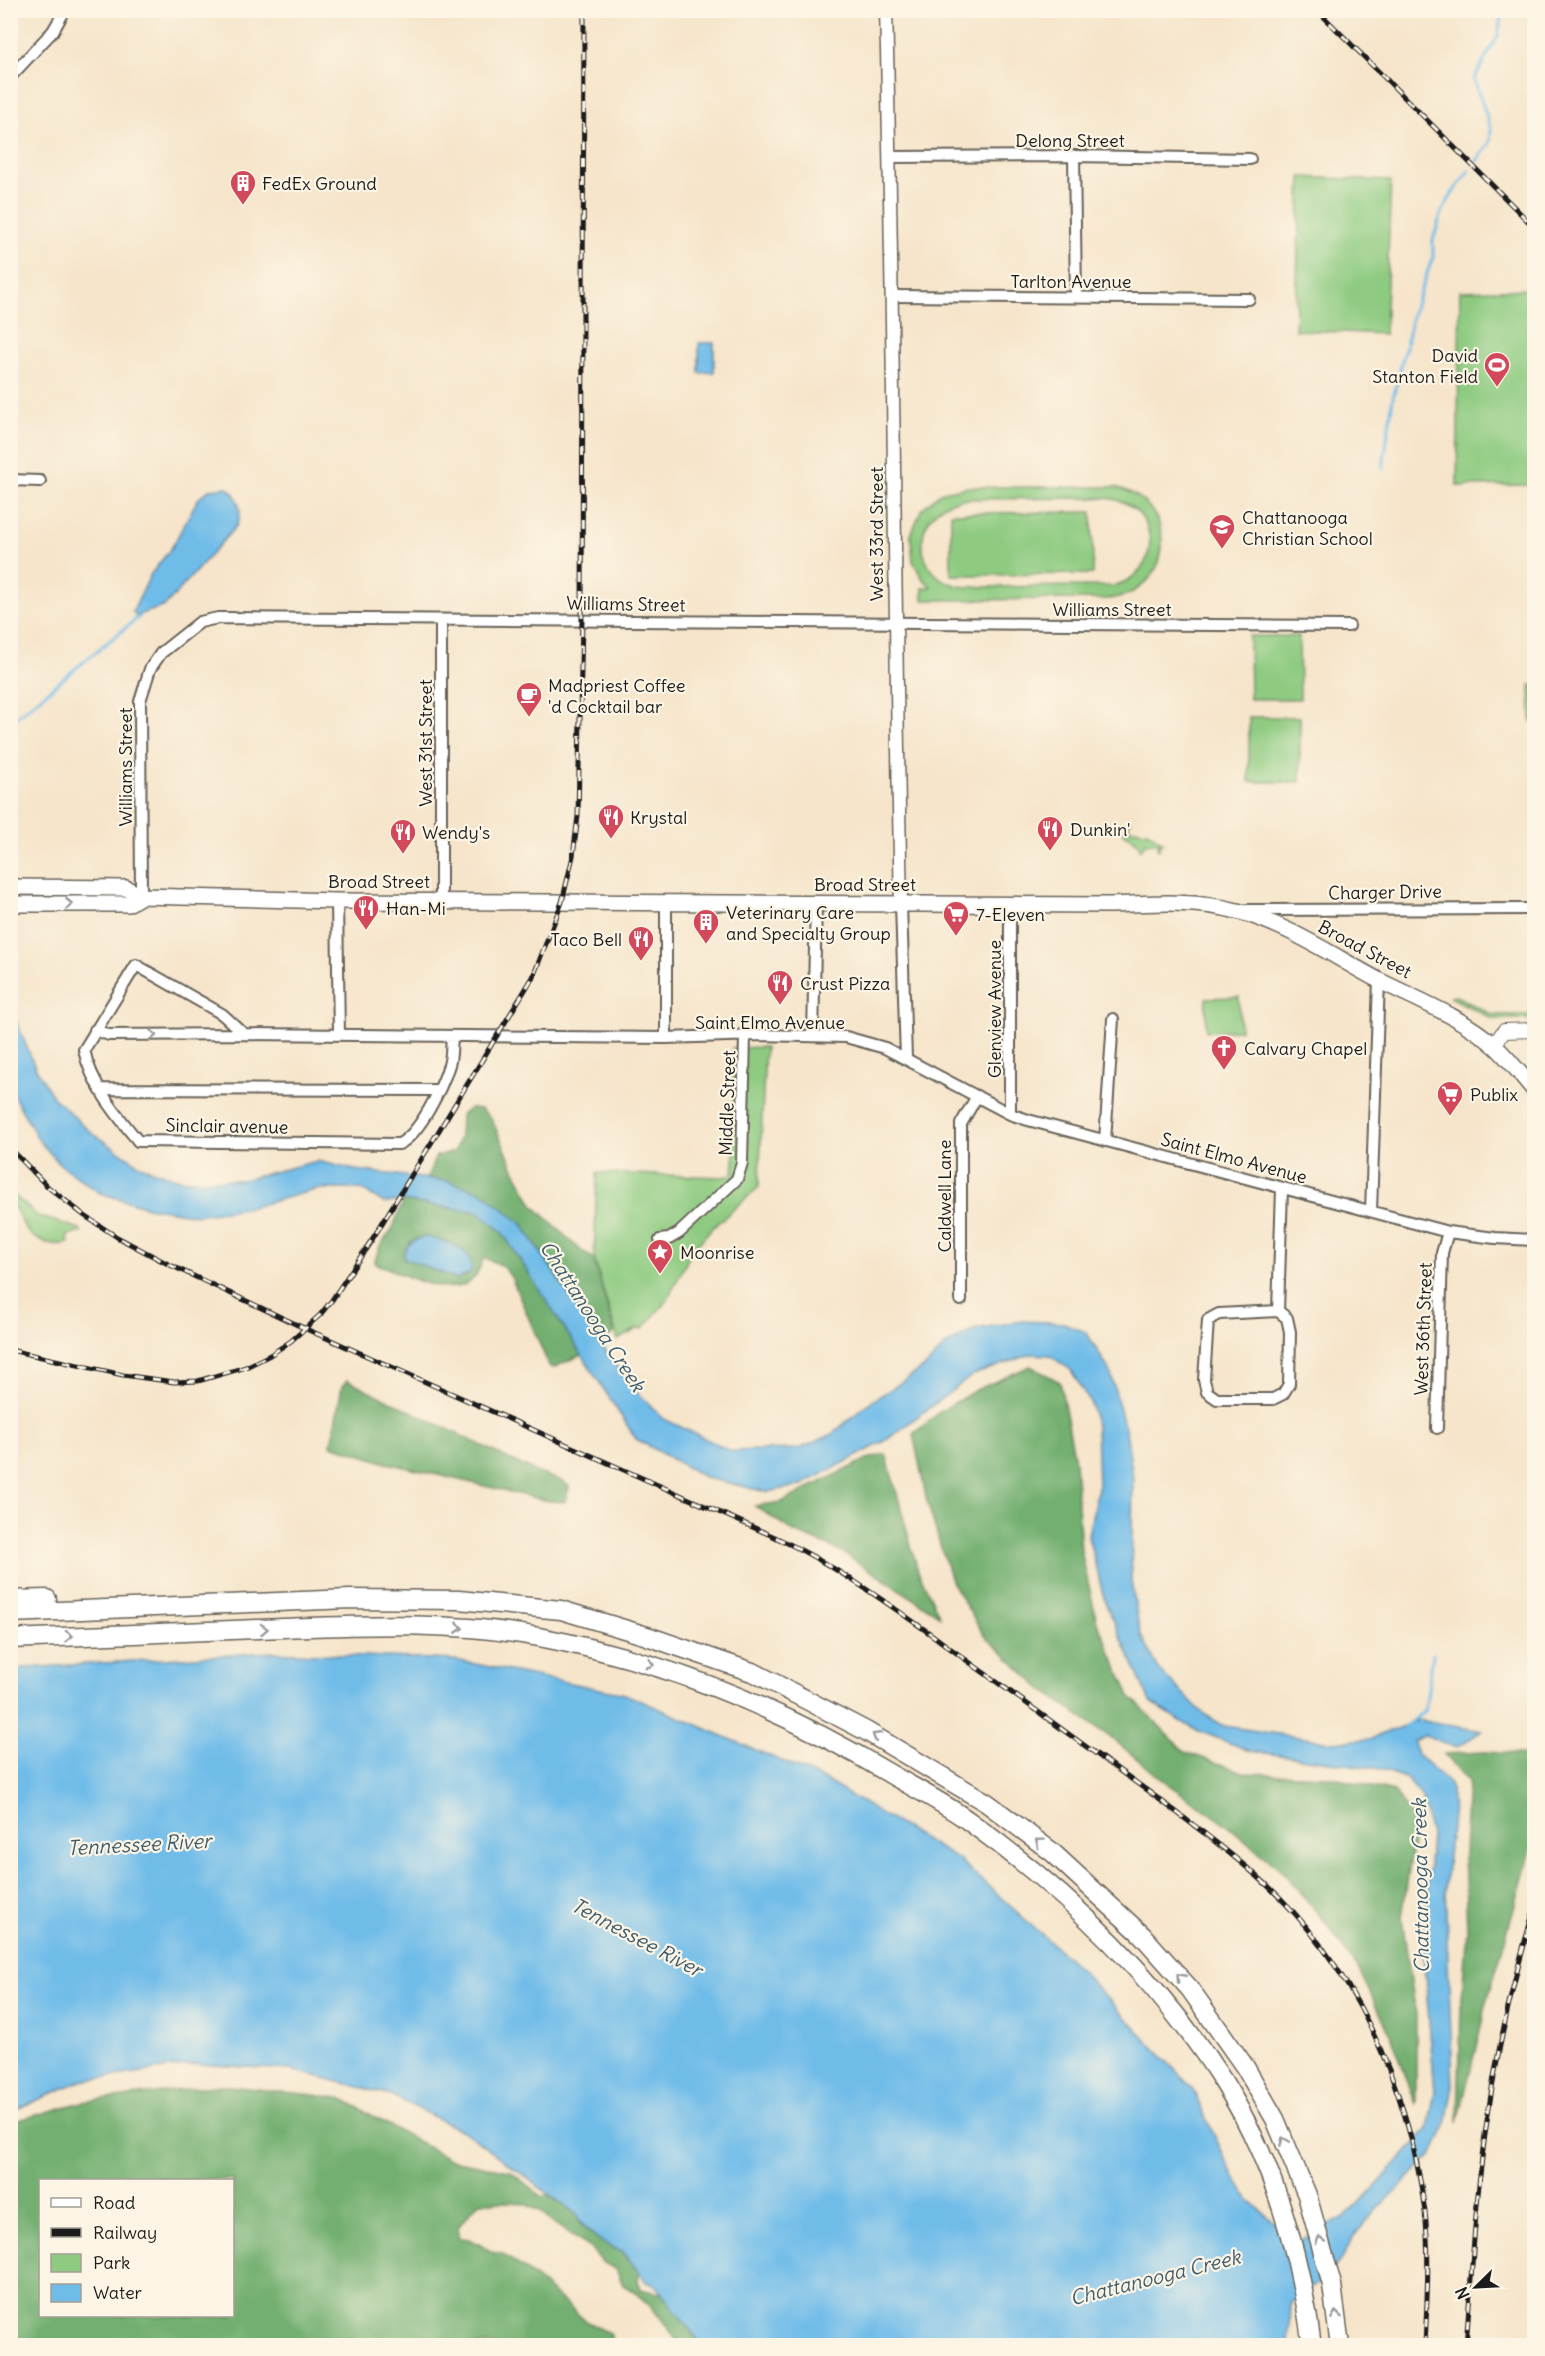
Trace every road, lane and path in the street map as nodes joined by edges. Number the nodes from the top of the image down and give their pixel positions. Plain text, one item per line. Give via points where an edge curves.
1 (65, 10) edge
2 (886, 10) edge
3 (10, 77) edge
4 (1074, 156) junction
5 (890, 157) junction
6 (1250, 159) dead end
7 (892, 296) junction
8 (1076, 297) junction
9 (1249, 299) dead end
10 (10, 480) edge
11 (40, 481) dead end
12 (441, 620) junction
13 (895, 624) junction
14 (1349, 626) dead end
15 (10, 887) edge
16 (141, 896) junction
17 (337, 901) junction
18 (441, 901) junction
19 (666, 902) junction
20 (816, 903) junction
21 (10, 904) edge
22 (901, 904) junction
23 (1010, 904) junction
24 (1534, 909) edge
25 (1236, 910) junction
26 (1379, 980) junction
27 (1113, 1019) dead end
28 (95, 1030) junction
29 (1534, 1030) edge
30 (244, 1034) junction
31 (339, 1035) junction
32 (813, 1035) junction
33 (452, 1036) junction
34 (745, 1036) junction
35 (666, 1038) junction
36 (1494, 1045) junction
37 (906, 1058) junction
38 (100, 1089) junction
39 (438, 1090) junction
40 (1534, 1090) edge
41 (977, 1096) junction
42 (1010, 1114) junction
43 (1105, 1141) junction
44 (1282, 1189) junction
45 (1371, 1211) junction
46 (1448, 1232) junction
47 (660, 1240) dead end
48 (1534, 1240) edge
49 (960, 1300) dead end
50 (1278, 1311) junction
51 (1437, 1428) dead end
52 (10, 1600) edge
53 (119, 1608) junction
54 (10, 1613) edge
55 (10, 1639) edge
56 (1312, 2346) edge
57 (1340, 2346) edge

1 - 3 street via 53,31
2 - 5 street, West 33rd Street
4 - 5 street, Delong Street
4 - 6 street, Delong Street
4 - 8 street
5 - 7 street, West 33rd Street
7 - 8 street, Tarlton Avenue
7 - 13 street, West 33rd Street
8 - 9 street, Tarlton Avenue
10 - 11 street
12 - 13 street, Williams Street
12 - 16 street, Williams Street via 218,618 200,622 161,653 150,669 140,701
12 - 18 street, West 31st Street
13 - 14 street, Williams Street
13 - 22 street, West 33rd Street
15 - 16 main road, Broad Street via 126,888
16 - 17 main road, Broad Street
21 -> 16 main road, Broad Street via 128,904
17 - 18 main road, Broad Street
17 - 31 street
18 - 19 main road, Broad Street
19 - 20 main road, Broad Street
19 - 35 street
20 - 22 main road, Broad Street
20 - 32 street
22 - 23 main road, Broad Street
22 - 37 street, West 33rd Street
23 - 25 main road, Broad Street via 1193,904
23 - 42 street, Glenview Avenue
24 - 25 street, Charger Drive
25 - 26 main road, Broad Street via 1298,935
26 - 36 main road, Broad Street via 1448,1015
26 - 45 street
27 - 43 street
28 -> 30 street, Saint Elmo Avenue via 109,1035
28 - 30 street, Sinclair avenue via 136,965 222,1014
28 - 38 street, Sinclair avenue via 84,1050 87,1068
29 - 36 main road via 1504,1030
30 - 31 street, Saint Elmo Avenue
31 - 33 street, Saint Elmo Avenue
32 - 34 street, Saint Elmo Avenue
32 - 37 street, Saint Elmo Avenue via 867,1042
33 - 35 street, Saint Elmo Avenue
33 - 39 street, Sinclair avenue via 450,1062
34 - 35 street, Saint Elmo Avenue
34 - 47 street, Middle Street via 742,1163 737,1179 679,1233
36 - 40 main road, Broad Street
37 - 41 street, Saint Elmo Avenue
38 - 39 street
38 - 39 street, Sinclair avenue via 138,1141 309,1144 399,1144 413,1135
41 - 42 street, Saint Elmo Avenue
41 - 49 street, Caldwell Lane via 961,1124
42 - 43 street, Saint Elmo Avenue
43 - 44 street, Saint Elmo Avenue
44 - 45 street, Saint Elmo Avenue
44 - 50 street
45 - 46 street, Saint Elmo Avenue
46 - 48 street, Saint Elmo Avenue
46 - 51 street, West 36th Street via 1442,1253
50 - 50 street via 1287,1318 1290,1332 1288,1384 1283,1394 1273,1399 1217,1399 1207,1392 1203,1380 1208,1320 1219,1314
52 - 53 highway via 88,1599
53 - 54 highway
57 -> 53 highway via 1332,2285 1306,2195 1275,2119 1245,2067 1190,1989 1142,1935 1052,1852 987,1803 866,1731 755,1673 561,1610 459,1600 350,1599
55 -> 56 highway via 354,1626 484,1629 538,1636 659,1666 737,1695 841,1744 967,1819 1030,1868 1088,1917 1175,2014 1224,2084 1256,2143 1296,2254

